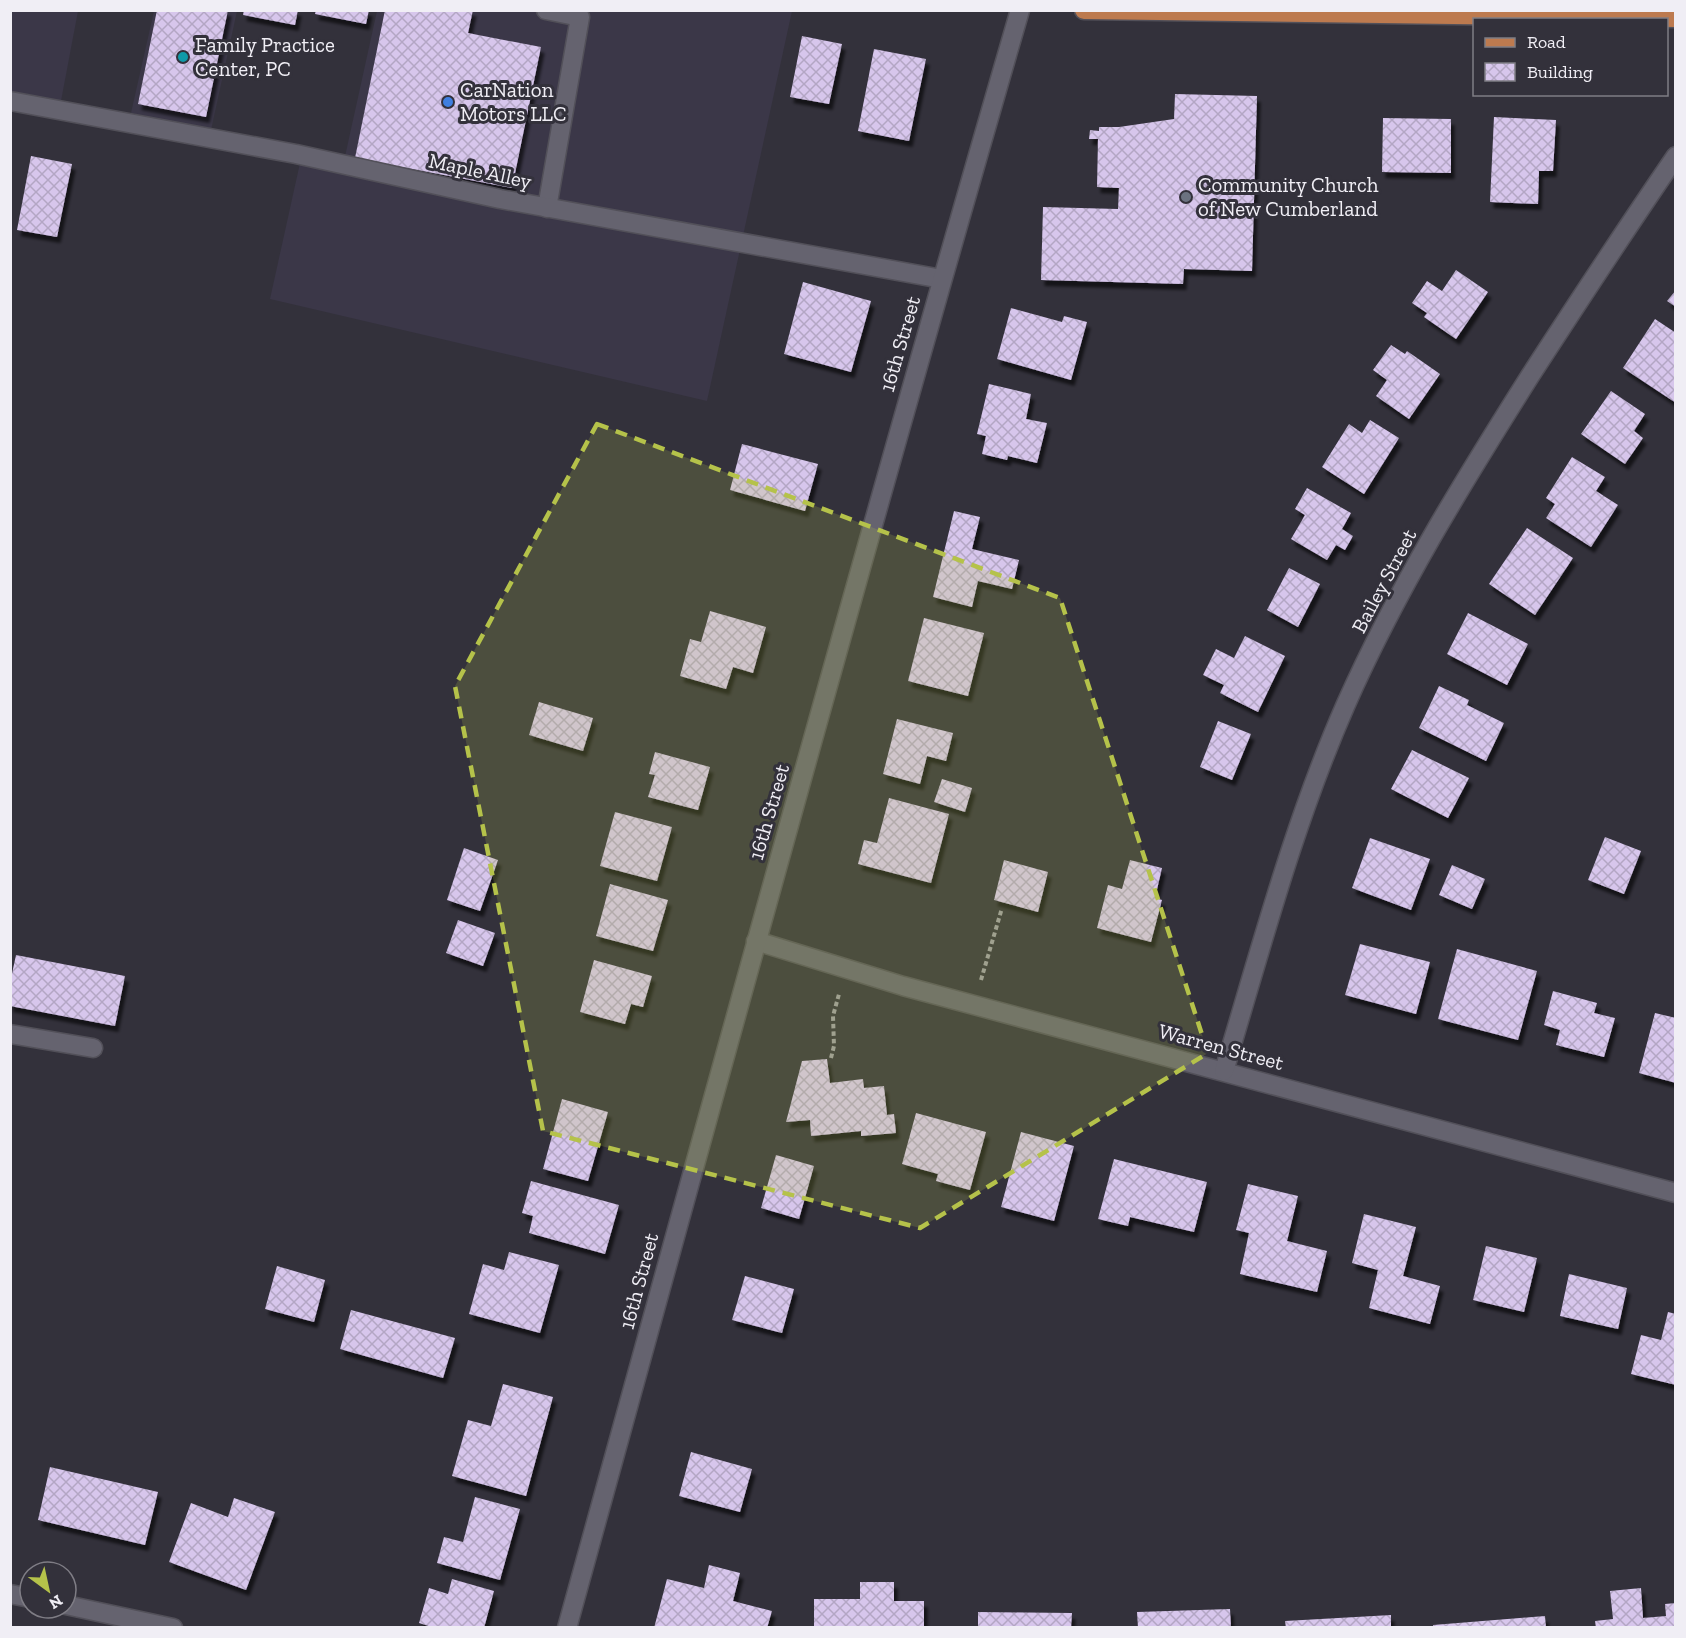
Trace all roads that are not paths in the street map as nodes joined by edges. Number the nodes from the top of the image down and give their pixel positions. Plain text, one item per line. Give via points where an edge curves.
1 (546, 10) edge
2 (1020, 10) edge
3 (1084, 10) edge
4 (1466, 13) edge
5 (1676, 18) edge
6 (10, 101) edge
7 (1676, 156) edge
8 (547, 208) junction
9 (942, 279) junction
10 (756, 941) junction
11 (10, 1034) edge
12 (93, 1048) dead end
13 (1224, 1071) junction
14 (1676, 1193) edge
15 (78, 1608) edge
16 (173, 1628) edge
17 (567, 1628) edge

1 - 8 street via 580,17
2 - 9 street, 16th Street
3 - 4 main road
4 - 5 main road
6 - 8 street, Maple Alley via 296,154
7 - 13 street, Bailey Street via 1467,475 1396,601 1316,780 1266,924
8 - 9 street, Maple Alley
9 - 10 street, 16th Street
10 - 13 street, Warren Street via 974,1005
10 - 17 street, 16th Street
11 - 12 street
13 - 14 street, Warren Street
15 - 16 street

